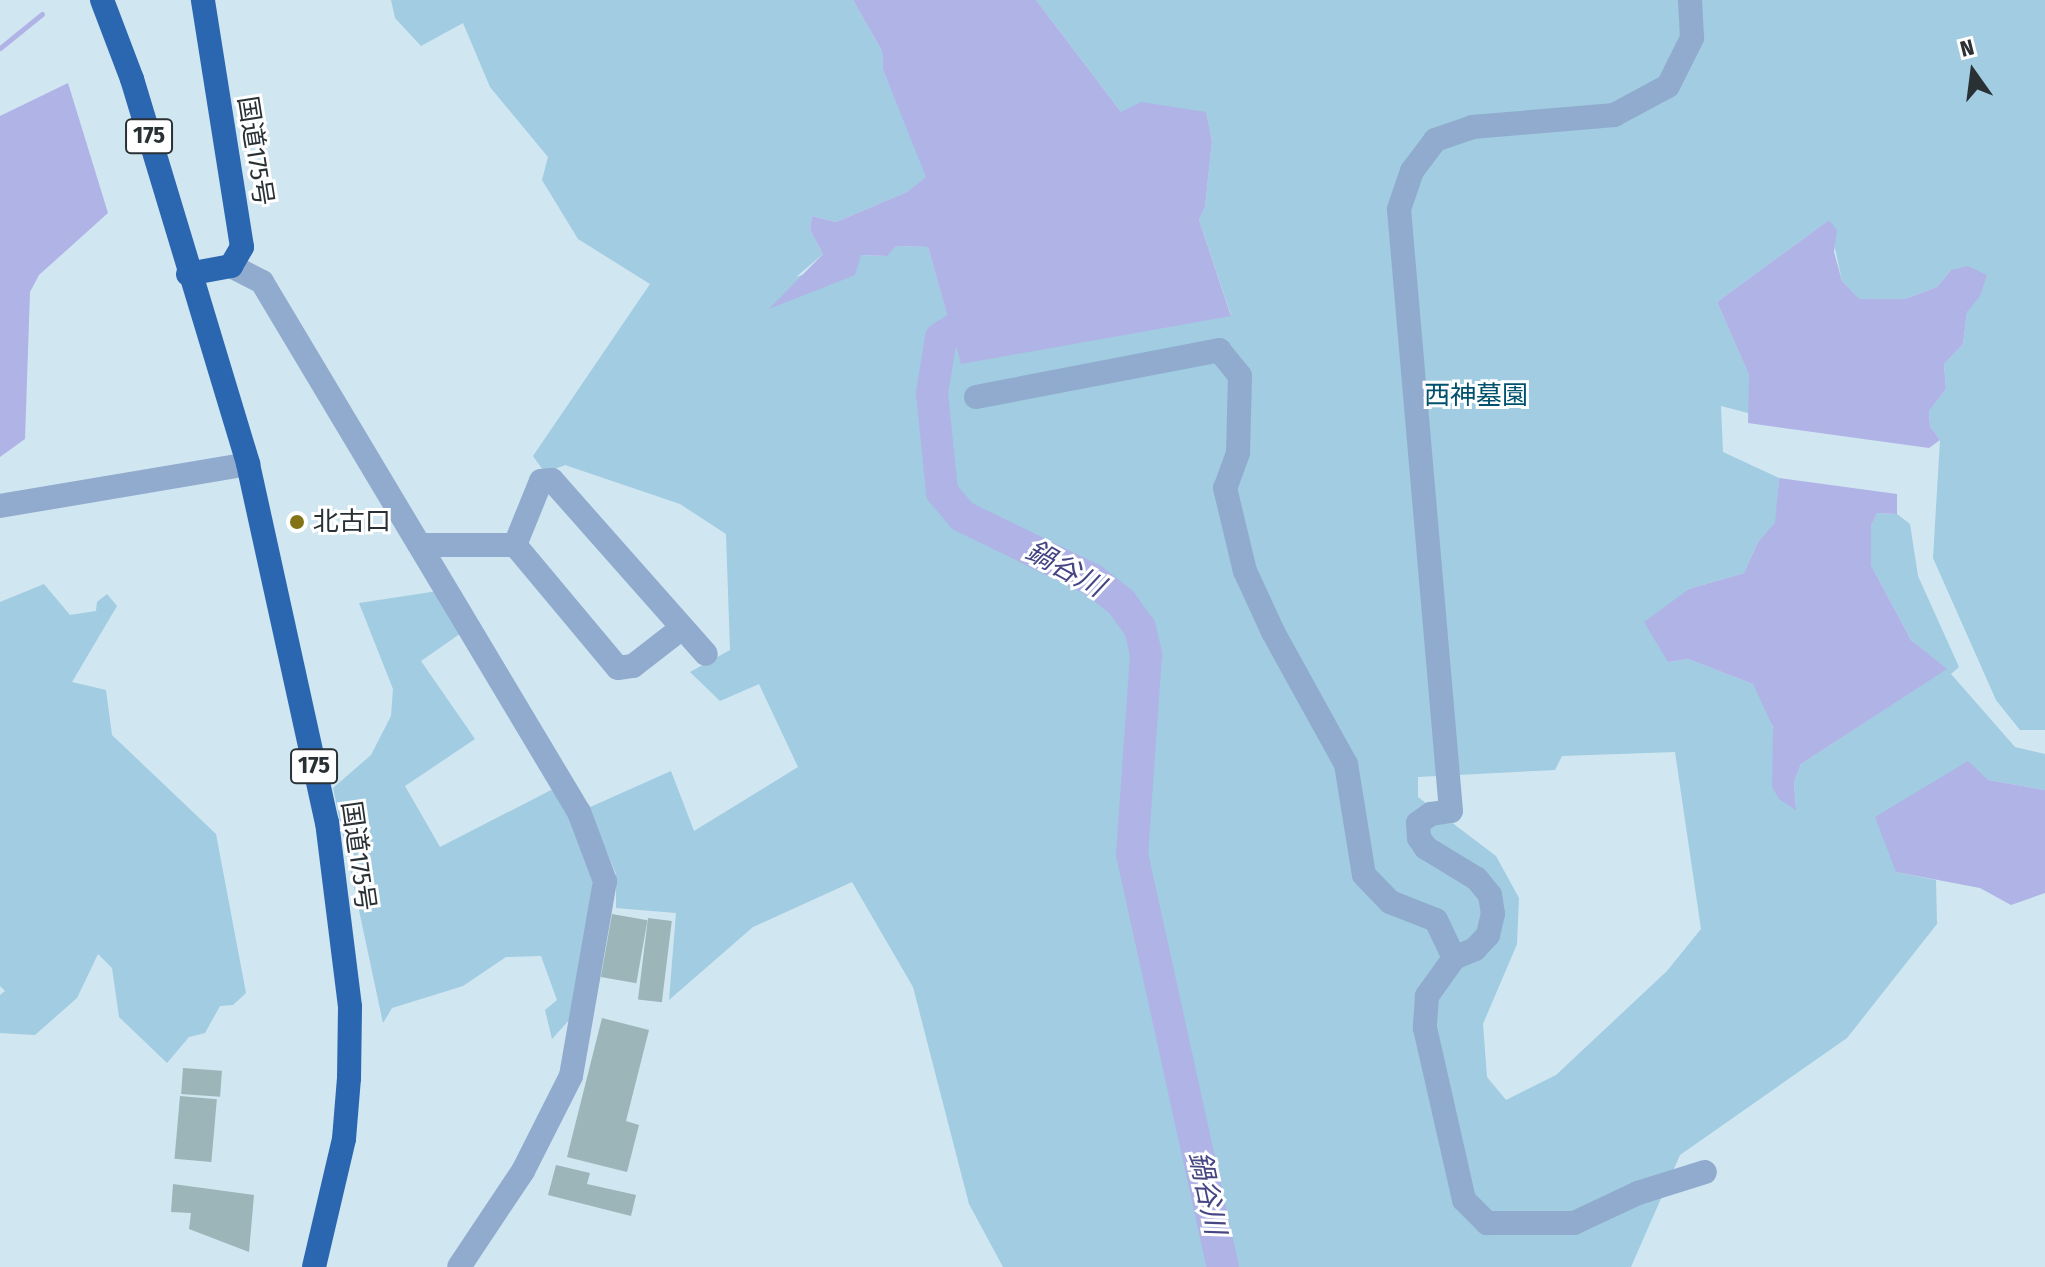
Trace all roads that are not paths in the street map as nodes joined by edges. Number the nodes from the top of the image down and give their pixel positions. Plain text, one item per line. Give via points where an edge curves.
1 (102, 0) edge
2 (203, 0) edge
3 (1690, 0) edge
4 (231, 266) junction
5 (188, 274) junction
6 (976, 397) dead end
7 (248, 464) junction
8 (0, 506) edge
9 (420, 545) junction
10 (515, 545) junction
11 (682, 628) junction
12 (706, 654) dead end
13 (1454, 958) junction
14 (1705, 1172) dead end
15 (314, 1267) edge
16 (459, 1267) edge

1 - 5 highway, 国道175号 / 175 via 132,79
2 - 4 highway, 国道175号 via 242,247
3 - 13 street via 1692,38 1668,86 1614,115 1472,127 1435,140 1412,171 1399,209 1451,811 1431,814 1418,823 1419,838 1426,848 1477,879 1490,895 1493,914 1481,942
4 - 5 highway
4 - 9 street via 262,282
5 - 7 highway, 国道175号 / 175
6 - 13 street via 1219,350 1240,376 1238,453 1225,488 1245,571 1346,764 1364,875 1390,902 1436,920
7 - 8 street
7 - 15 highway, 国道175号 / 175 via 327,822 350,1007 344,1139
9 - 10 street
9 - 16 street via 579,812 605,881 571,1076 523,1171
10 - 11 street via 618,668 633,666
10 - 11 street via 541,481 552,480
11 - 12 street
13 - 14 street via 1427,996 1425,1028 1464,1200 1487,1223 1574,1223 1638,1193

